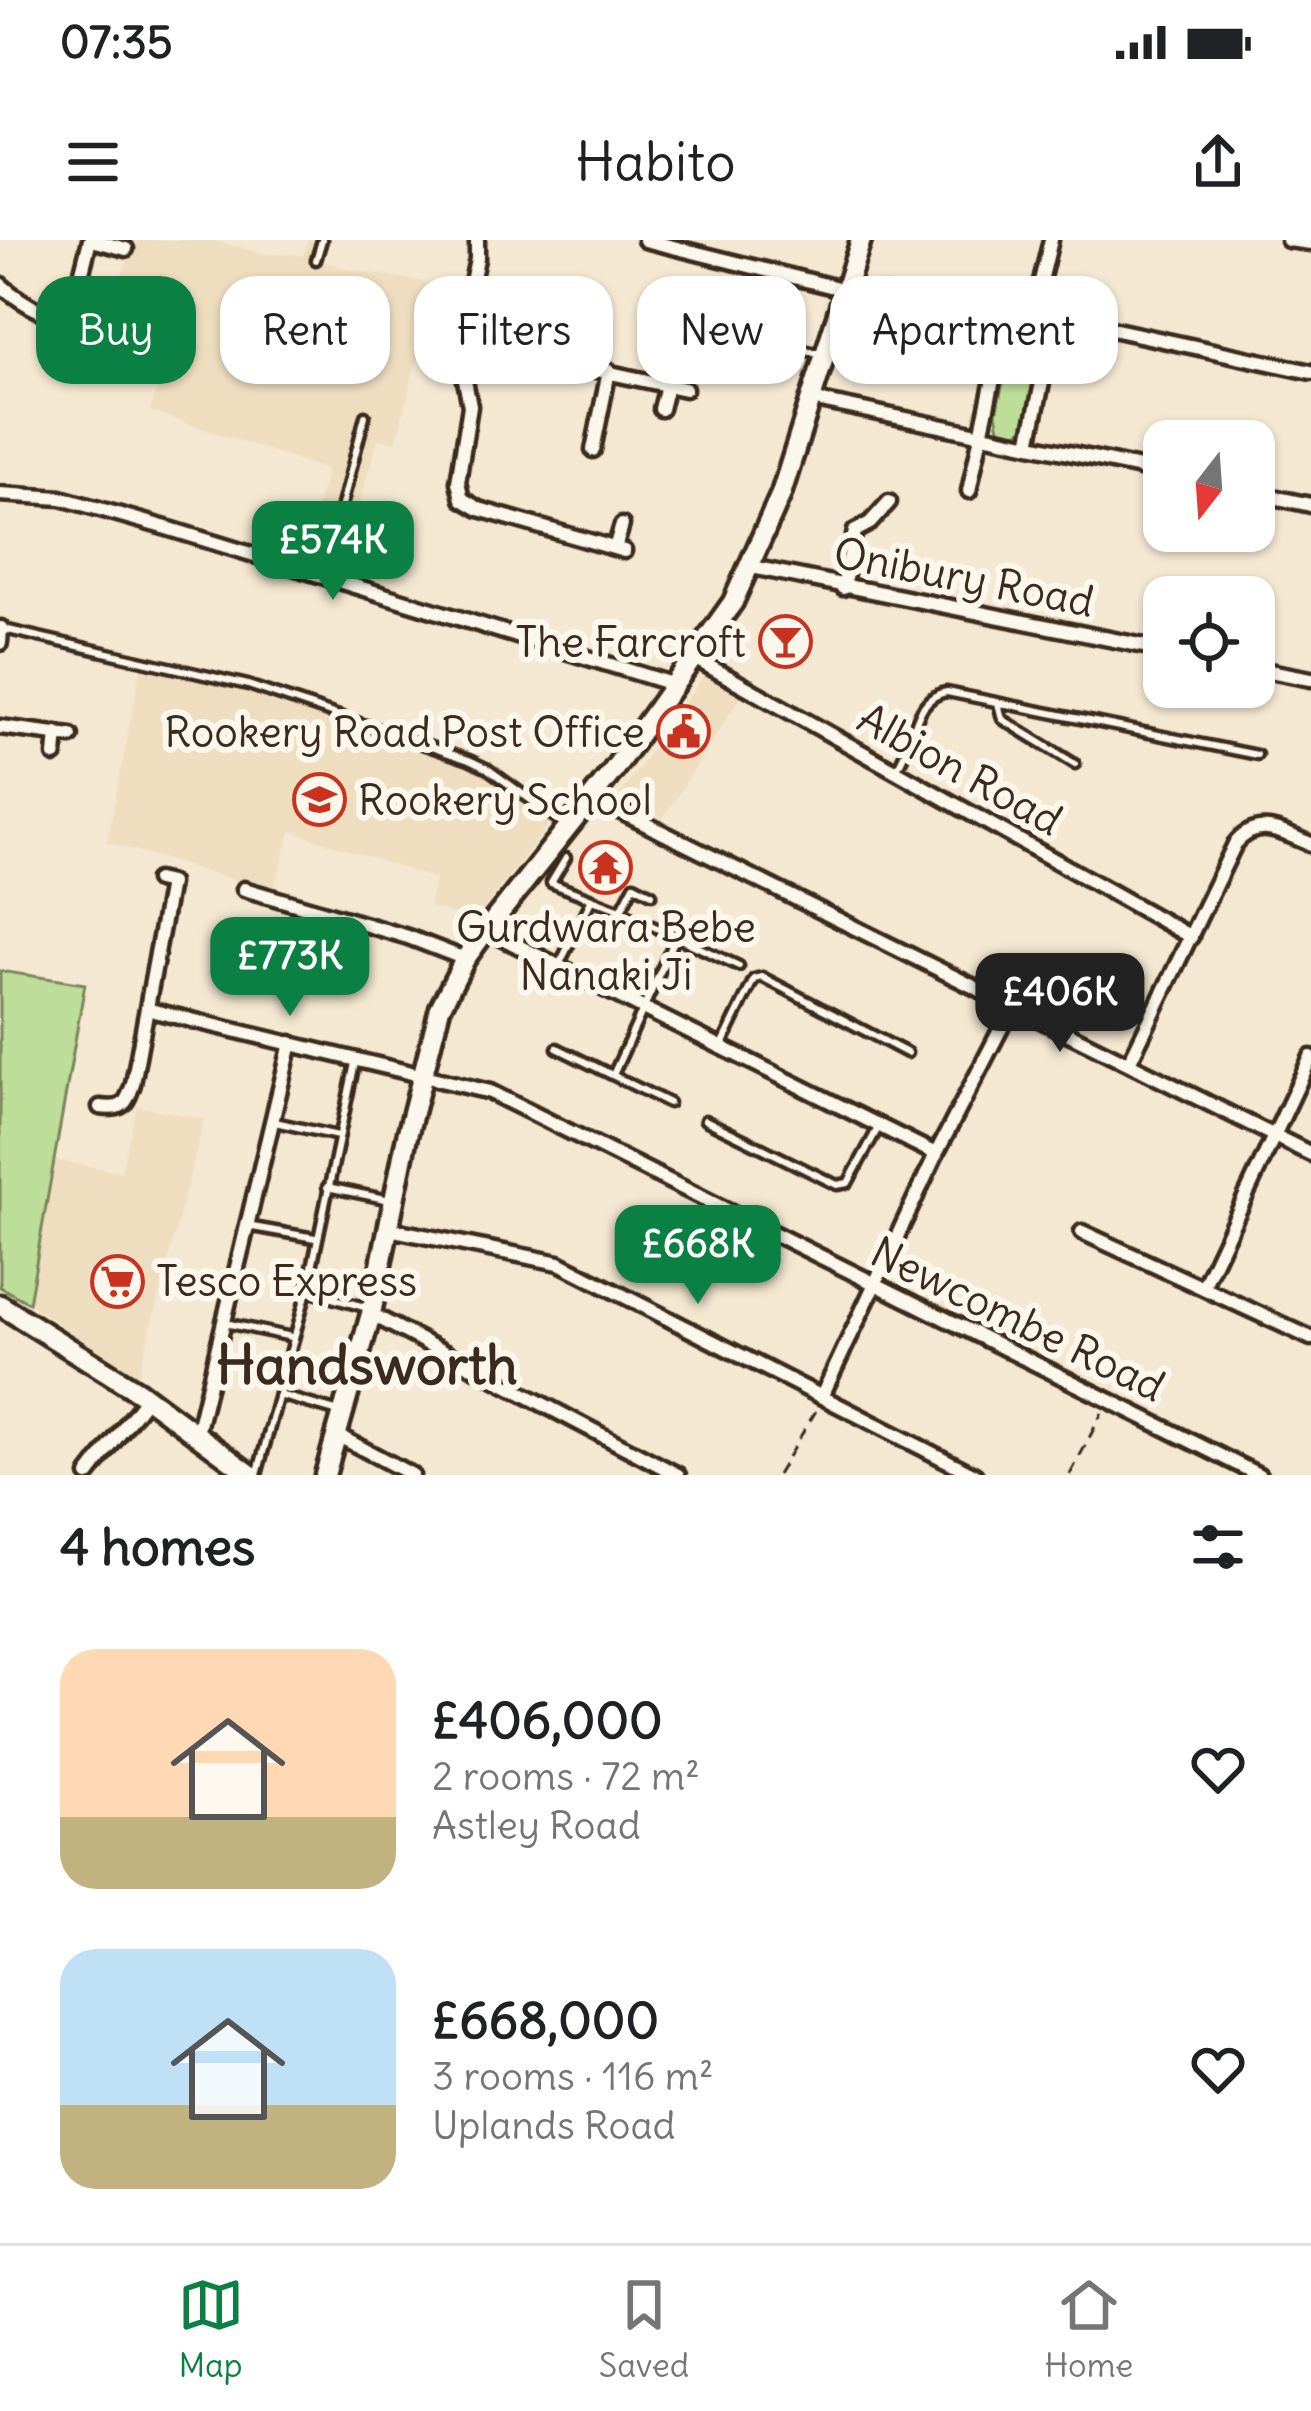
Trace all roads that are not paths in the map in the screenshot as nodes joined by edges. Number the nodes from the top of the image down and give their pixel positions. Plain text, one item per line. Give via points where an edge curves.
1 (91, 240) edge
2 (322, 240) edge
3 (477, 240) edge
4 (645, 240) edge
5 (860, 240) edge
6 (1051, 240) edge
7 (1288, 240) edge
8 (1311, 243) edge
9 (126, 250) dead end
10 (316, 260) dead end
11 (81, 276) edge
12 (473, 276) edge
13 (850, 276) edge
14 (1042, 276) edge
15 (0, 284) edge
16 (830, 285) edge
17 (36, 309) edge
18 (1118, 331) edge
19 (830, 339) edge
20 (806, 351) edge
21 (825, 355) junction
22 (613, 372) edge
23 (1311, 372) edge
24 (464, 384) edge
25 (606, 384) edge
26 (993, 384) edge
27 (1041, 384) edge
28 (667, 385) junction
29 (685, 389) dead end
30 (811, 399) junction
31 (662, 409) dead end
32 (365, 416) dead end
33 (983, 434) junction
34 (1029, 444) junction
35 (593, 450) dead end
36 (1143, 468) edge
37 (969, 491) dead end
38 (0, 494) edge
39 (1275, 497) edge
40 (890, 502) dead end
41 (1311, 505) edge
42 (622, 525) dead end
43 (752, 567) junction
44 (323, 575) junction
45 (843, 588) junction
46 (2, 628) edge
47 (0, 643) edge
48 (1143, 646) edge
49 (696, 658) junction
50 (1275, 672) edge
51 (1311, 679) edge
52 (675, 688) junction
53 (998, 703) junction
54 (0, 727) edge
55 (1257, 754) dead end
56 (56, 755) dead end
57 (1075, 764) dead end
58 (896, 771) junction
59 (591, 797) junction
60 (567, 826) junction
61 (1311, 844) edge
62 (566, 858) dead end
63 (157, 880) dead end
64 (244, 889) dead end
65 (652, 894) dead end
66 (592, 899) junction
67 (629, 915) dead end
68 (486, 930) junction
69 (676, 937) junction
70 (1191, 937) junction
71 (466, 959) junction
72 (559, 965) junction
73 (739, 965) dead end
74 (1013, 1005) junction
75 (646, 1006) junction
76 (150, 1010) junction
77 (291, 1043) junction
78 (722, 1045) junction
79 (556, 1048) dead end
80 (907, 1053) dead end
81 (356, 1058) junction
82 (1311, 1058) edge
83 (1129, 1063) junction
84 (422, 1073) junction
85 (613, 1076) junction
86 (669, 1103) dead end
87 (100, 1108) dead end
88 (704, 1120) dead end
89 (271, 1122) junction
90 (880, 1125) junction
91 (338, 1136) junction
92 (1275, 1136) junction
93 (936, 1154) junction
94 (1311, 1154) edge
95 (326, 1187) junction
96 (394, 1201) junction
97 (248, 1226) junction
98 (389, 1229) junction
99 (1082, 1232) dead end
100 (316, 1238) junction
101 (874, 1284) junction
102 (1204, 1286) junction
103 (307, 1291) junction
104 (0, 1305) edge
105 (371, 1311) junction
106 (226, 1323) junction
107 (293, 1337) junction
108 (1311, 1338) edge
109 (279, 1395) junction
110 (822, 1396) junction
111 (147, 1398) junction
112 (343, 1413) junction
113 (197, 1434) junction
114 (337, 1436) junction
115 (88, 1475) edge
116 (254, 1475) edge
117 (325, 1475) edge
118 (412, 1475) edge
119 (678, 1475) edge
120 (975, 1475) edge
121 (1258, 1475) edge

1 - 9 street
1 - 11 street
2 - 10 lane
3 - 12 street
4 - 16 street
5 - 13 main road
6 - 14 street
7 - 8 street
15 - 17 street
18 - 23 street
19 - 21 main road
20 - 21 lane
21 - 30 main road
22 - 28 street
24 - 42 street via 463,499 620,550
25 - 35 street
26 - 33 street
27 - 34 street
28 - 29 street
28 - 31 street
30 - 33 street
30 - 43 main road
32 - 44 lane
33 - 34 street
33 - 37 street
34 - 36 street
38 - 44 street via 61,498
39 - 41 street
40 - 45 street via 856,531
43 - 45 street, Onibury Road
43 - 49 main road
44 - 52 street
45 - 48 street, Onibury Road
46 - 47 street
46 - 60 lane via 248,685 447,752 488,769
49 - 52 main road
49 - 58 street, Albion Road
50 - 51 street
52 - 59 main road
53 - 55 lane
53 - 57 lane via 1003,719
53 - 58 lane via 931,694
54 - 56 street via 64,735
58 - 70 street, Albion Road
59 - 60 main road
59 - 74 street
60 - 68 main road
61 - 70 street via 1254,827 1235,844
62 - 66 lane via 551,883
63 - 76 street via 170,883
64 - 71 street
65 - 66 lane via 634,885 621,910
66 - 72 lane
67 - 69 lane
68 - 71 main road
68 - 72 street
69 - 73 lane
69 - 75 lane
70 - 83 street
71 - 84 main road via 440,1008
72 - 75 street
74 - 83 street
74 - 93 street
75 - 78 street
75 - 85 lane
76 - 77 street, Newcombe Road
76 - 87 street via 126,1105
77 - 81 street, Newcombe Road
77 - 89 street
78 - 80 lane via 762,977
78 - 90 street
79 - 85 lane
81 - 84 street, Newcombe Road
81 - 91 lane
82 - 92 street
83 - 92 street
84 - 96 main road
84 - 101 street, Newcombe Road via 490,1092
85 - 86 lane
88 - 90 lane via 837,1185 848,1183
89 - 91 lane
89 - 97 street
90 - 93 street
91 - 95 lane
92 - 94 street
92 - 102 street
93 - 101 street
95 - 96 lane
95 - 100 lane
96 - 98 main road
97 - 100 lane
97 - 106 street
98 - 105 main road
98 - 110 street via 560,1264
99 - 102 street
100 - 103 lane
101 - 110 street
101 - 121 street, Newcombe Road
102 - 108 street
103 - 105 lane
103 - 107 lane
104 - 111 main road
105 - 112 main road
105 - 119 street
106 - 107 lane
106 - 113 street
107 - 109 lane
109 - 112 lane
109 - 116 lane
110 - 120 street
111 - 113 main road
111 - 115 street
112 - 114 main road
113 - 116 main road
114 - 117 main road
114 - 118 street

